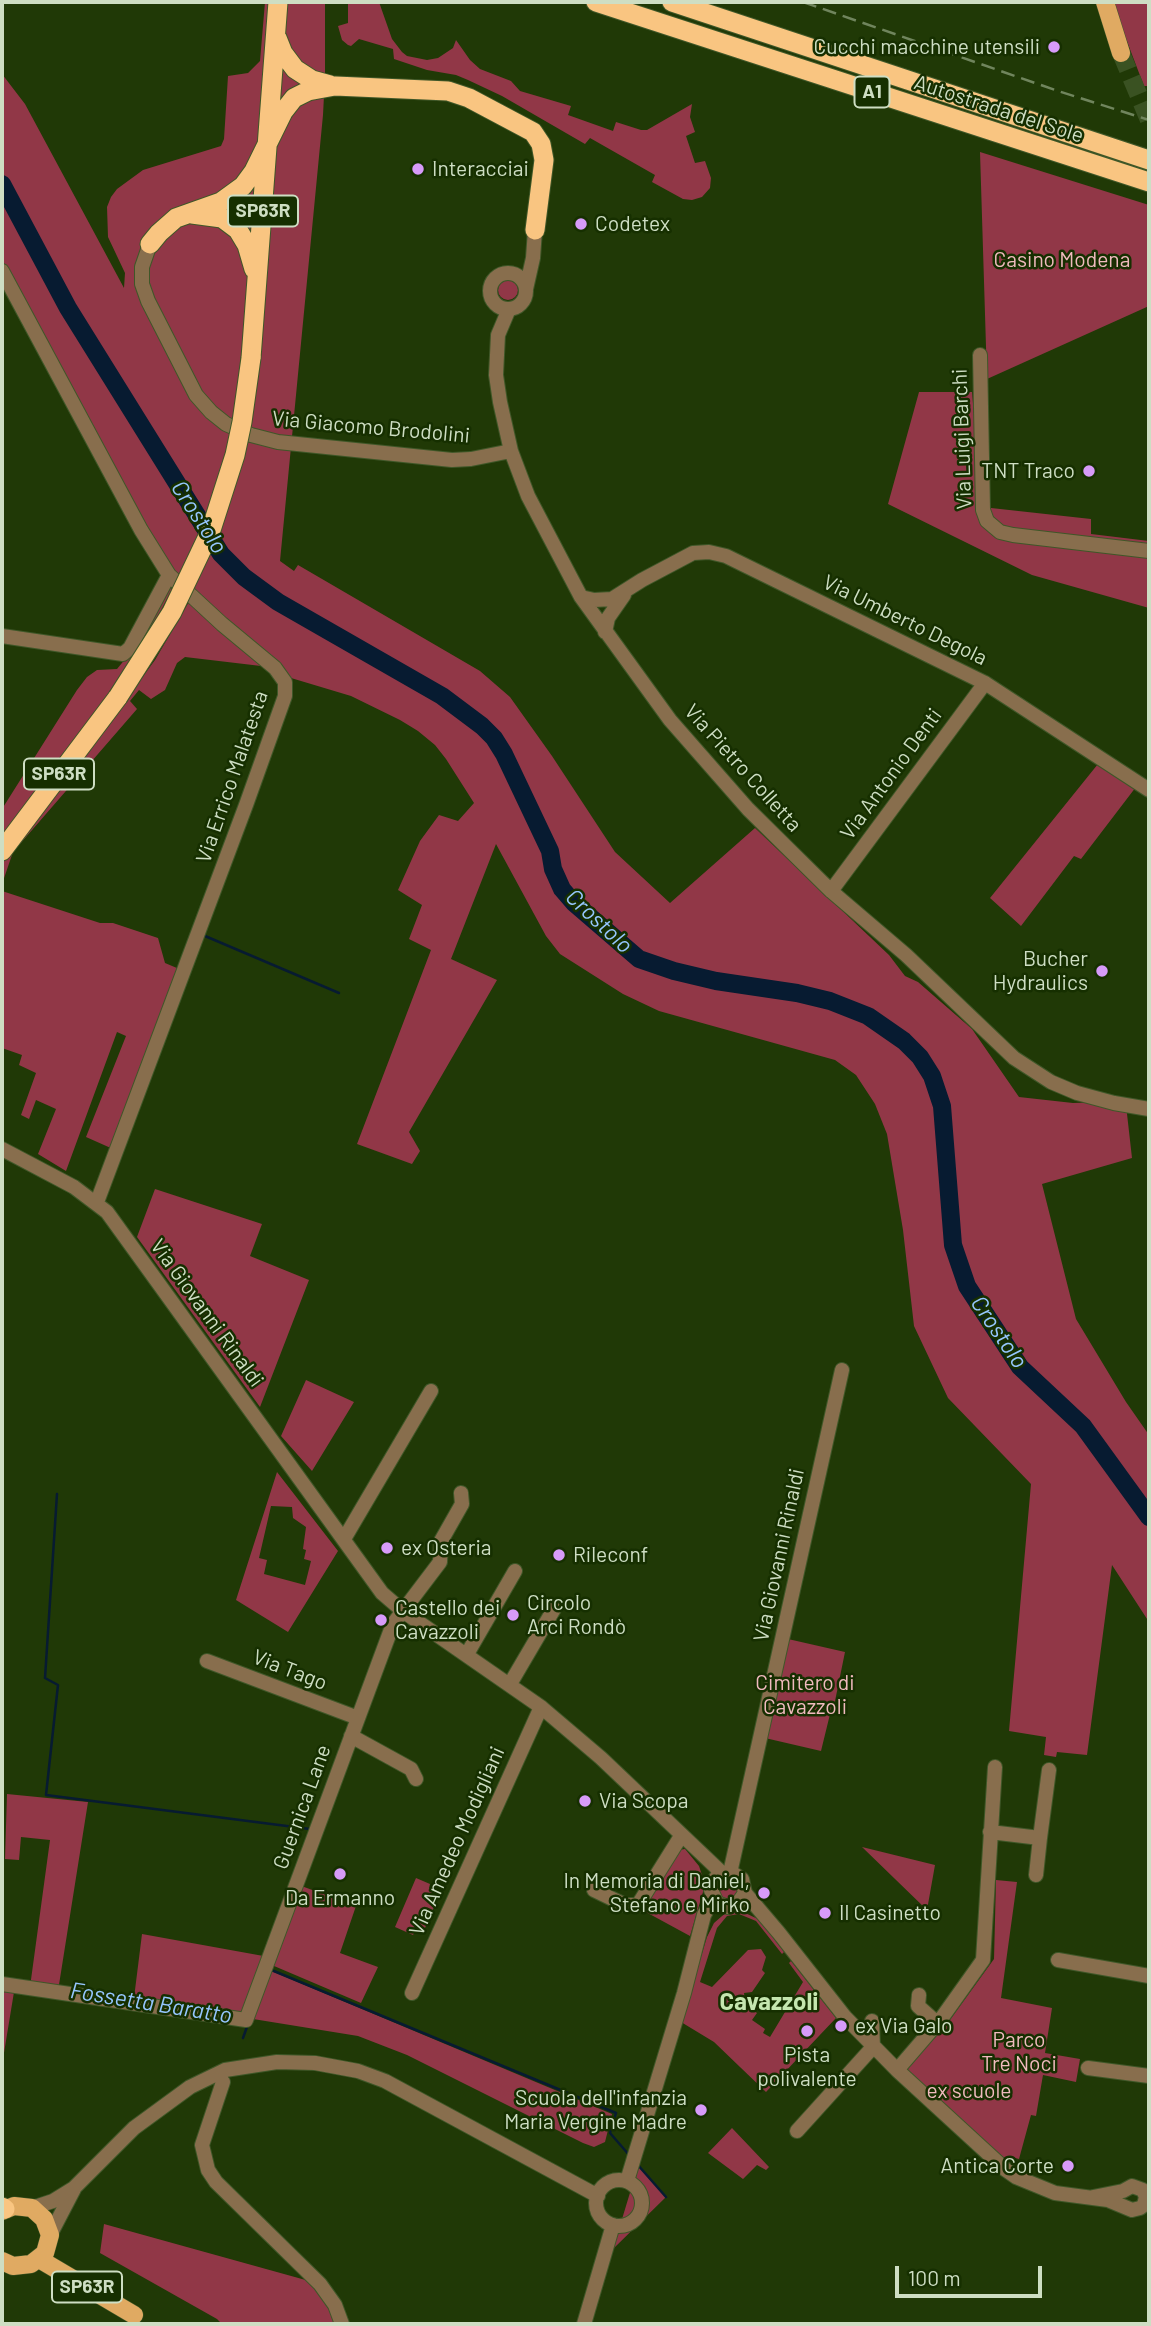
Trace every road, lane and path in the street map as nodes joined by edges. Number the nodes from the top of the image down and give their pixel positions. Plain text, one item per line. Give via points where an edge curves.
1 (278, 2) edge
2 (596, 2) edge
3 (672, 2) edge
4 (1105, 2) edge
5 (275, 34) junction
6 (1121, 53) tunnel mouth
7 (335, 86) junction
8 (268, 141) junction
9 (1149, 160) edge
10 (1149, 182) edge
11 (188, 213) junction
12 (535, 230) junction
13 (150, 244) joint
14 (2, 271) edge
15 (511, 274) junction
16 (257, 282) junction
17 (526, 289) junction
18 (504, 308) junction
19 (980, 355) dead end
20 (511, 451) junction
21 (1149, 551) edge
22 (169, 575) junction
23 (630, 589) junction
24 (581, 597) junction
25 (605, 632) junction
26 (2, 636) edge
27 (985, 682) junction
28 (1149, 790) edge
29 (2, 851) edge
30 (831, 891) junction
31 (1149, 1109) edge
32 (2, 1149) edge
33 (97, 1202) junction
34 (842, 1370) dead end
35 (431, 1391) dead end
36 (461, 1493) dead end
37 (344, 1539) junction
38 (514, 1571) dead end
39 (554, 1609) dead end
40 (404, 1612) junction
41 (467, 1654) junction
42 (207, 1661) dead end
43 (510, 1684) junction
44 (541, 1707) junction
45 (358, 1718) junction
46 (351, 1736) junction
47 (995, 1767) dead end
48 (1049, 1770) dead end
49 (416, 1779) dead end
50 (990, 1832) junction
51 (681, 1836) junction
52 (1040, 1838) junction
53 (1036, 1875) dead end
54 (722, 1876) junction
55 (594, 1889) dead end
56 (713, 1899) junction
57 (737, 1901) junction
58 (698, 1940) junction
59 (1058, 1960) dead end
60 (1149, 1976) edge
61 (2, 1984) edge
62 (412, 1993) dead end
63 (919, 1995) dead end
64 (872, 2021) dead end
65 (937, 2023) junction
66 (873, 2048) junction
67 (1088, 2068) dead end
68 (897, 2070) junction
69 (1149, 2076) edge
70 (223, 2082) dead end
71 (797, 2131) dead end
72 (627, 2181) junction
73 (74, 2188) junction
74 (597, 2196) junction
75 (1093, 2197) junction
76 (1142, 2203) edge
77 (32, 2208) junction
78 (3, 2209) edge
79 (613, 2225) junction
80 (50, 2235) junction
81 (39, 2259) junction
82 (2, 2261) edge
83 (134, 2315) dead end
84 (342, 2324) edge
85 (584, 2324) edge

1 - 5 highway, SP63R
2 - 10 highway, Autostrada del Sole / A1
3 - 9 highway, Autostrada del Sole / A1
4 - 6 main road
5 - 7 highway via 295,69
5 - 8 highway, SP63R
7 - 8 highway via 294,99
7 - 12 highway via 448,91 533,132 544,160
8 - 11 highway via 249,179 236,192
8 - 16 highway, SP63R
11 - 13 highway via 170,222
11 - 16 highway via 222,218 238,230
12 - 15 street via 528,256
12 - 17 street
13 - 20 street, Via Giacomo Brodolini via 142,267 148,302 196,395 226,424 278,442 452,460
14 - 22 street, Via Errico Malatesta
15 - 17 street via 521,279
15 - 18 street via 498,276 491,285 491,297
16 - 29 highway, SP63R, bridge via 242,422 203,550 166,622 117,697
17 - 18 street via 519,306
18 - 20 street, Via Pietro Colletta via 496,365
19 - 21 street, Via Luigi Barchi via 983,510 987,521 1000,532 1013,535
20 - 24 street, Via Pietro Colletta via 535,512
22 - 26 street via 123,654
22 - 33 street, Via Errico Malatesta via 275,668 285,682 285,696
23 - 24 street, Via Umberto Degola via 611,599
23 - 25 street, Via Umberto Degola via 608,618
23 - 27 street, Via Umberto Degola via 688,555 721,555
24 - 25 street, Via Pietro Colletta
25 - 30 street, Via Pietro Colletta via 670,720 748,809
27 - 28 street, Via Umberto Degola
27 - 30 street, Via Antonio Denti
30 - 31 street, Via Pietro Colletta via 1014,1058 1077,1093
32 - 33 street, Via Giovanni Rinaldi
33 - 37 street, Via Giovanni Rinaldi
34 - 54 street, Via Giovanni Rinaldi
35 - 37 street
36 - 40 street, Guernica Lane via 462,1504 441,1541 440,1562
37 - 40 street, Via Giovanni Rinaldi via 382,1593
38 - 41 street
39 - 43 street
40 - 41 street, Via Giovanni Rinaldi
40 - 45 street, Guernica Lane via 393,1624
41 - 43 street, Via Giovanni Rinaldi
42 - 45 street, Via Tago
43 - 44 street, Via Giovanni Rinaldi
44 - 51 street, Via Giovanni Rinaldi
44 - 62 street, Via Amedeo Modigliani
45 - 46 street, Guernica Lane
46 - 49 street via 411,1769
46 - 61 street, Guernica Lane via 246,2020
47 - 50 street
48 - 52 street
50 - 52 street
50 - 65 street via 983,1960
51 - 54 street, Via Giovanni Rinaldi
51 - 55 street via 638,1905 628,1906
52 - 53 street
54 - 56 street, Via Giovanni Rinaldi via 711,1893
54 - 57 street, Via Giovanni Rinaldi via 741,1879
56 - 57 street, Via Giovanni Rinaldi via 717,1903
56 - 58 street
57 - 58 street via 712,1918
57 - 66 street, Via Giovanni Rinaldi via 764,1915
58 - 72 street
59 - 60 street
63 - 65 street via 918,2006
64 - 66 street
65 - 68 street
66 - 68 street, Via Giovanni Rinaldi
66 - 71 street
67 - 69 street
68 - 75 street, Via Giovanni Rinaldi via 1016,2177 1055,2193
70 - 84 street via 203,2140 208,2171 320,2284
72 - 74 street via 609,2182
72 - 79 street via 638,2189 641,2209 633,2221
73 - 74 street via 134,2128 190,2087 225,2070 277,2062 348,2068 385,2081
73 - 77 street
73 - 80 street
74 - 79 street via 599,2214
75 - 76 street
75 - 76 street via 1129,2186
77 - 78 main road
77 - 80 main road via 44,2219
79 - 85 street
80 - 81 main road
81 - 82 main road via 22,2267
81 - 83 main road, SP63R

